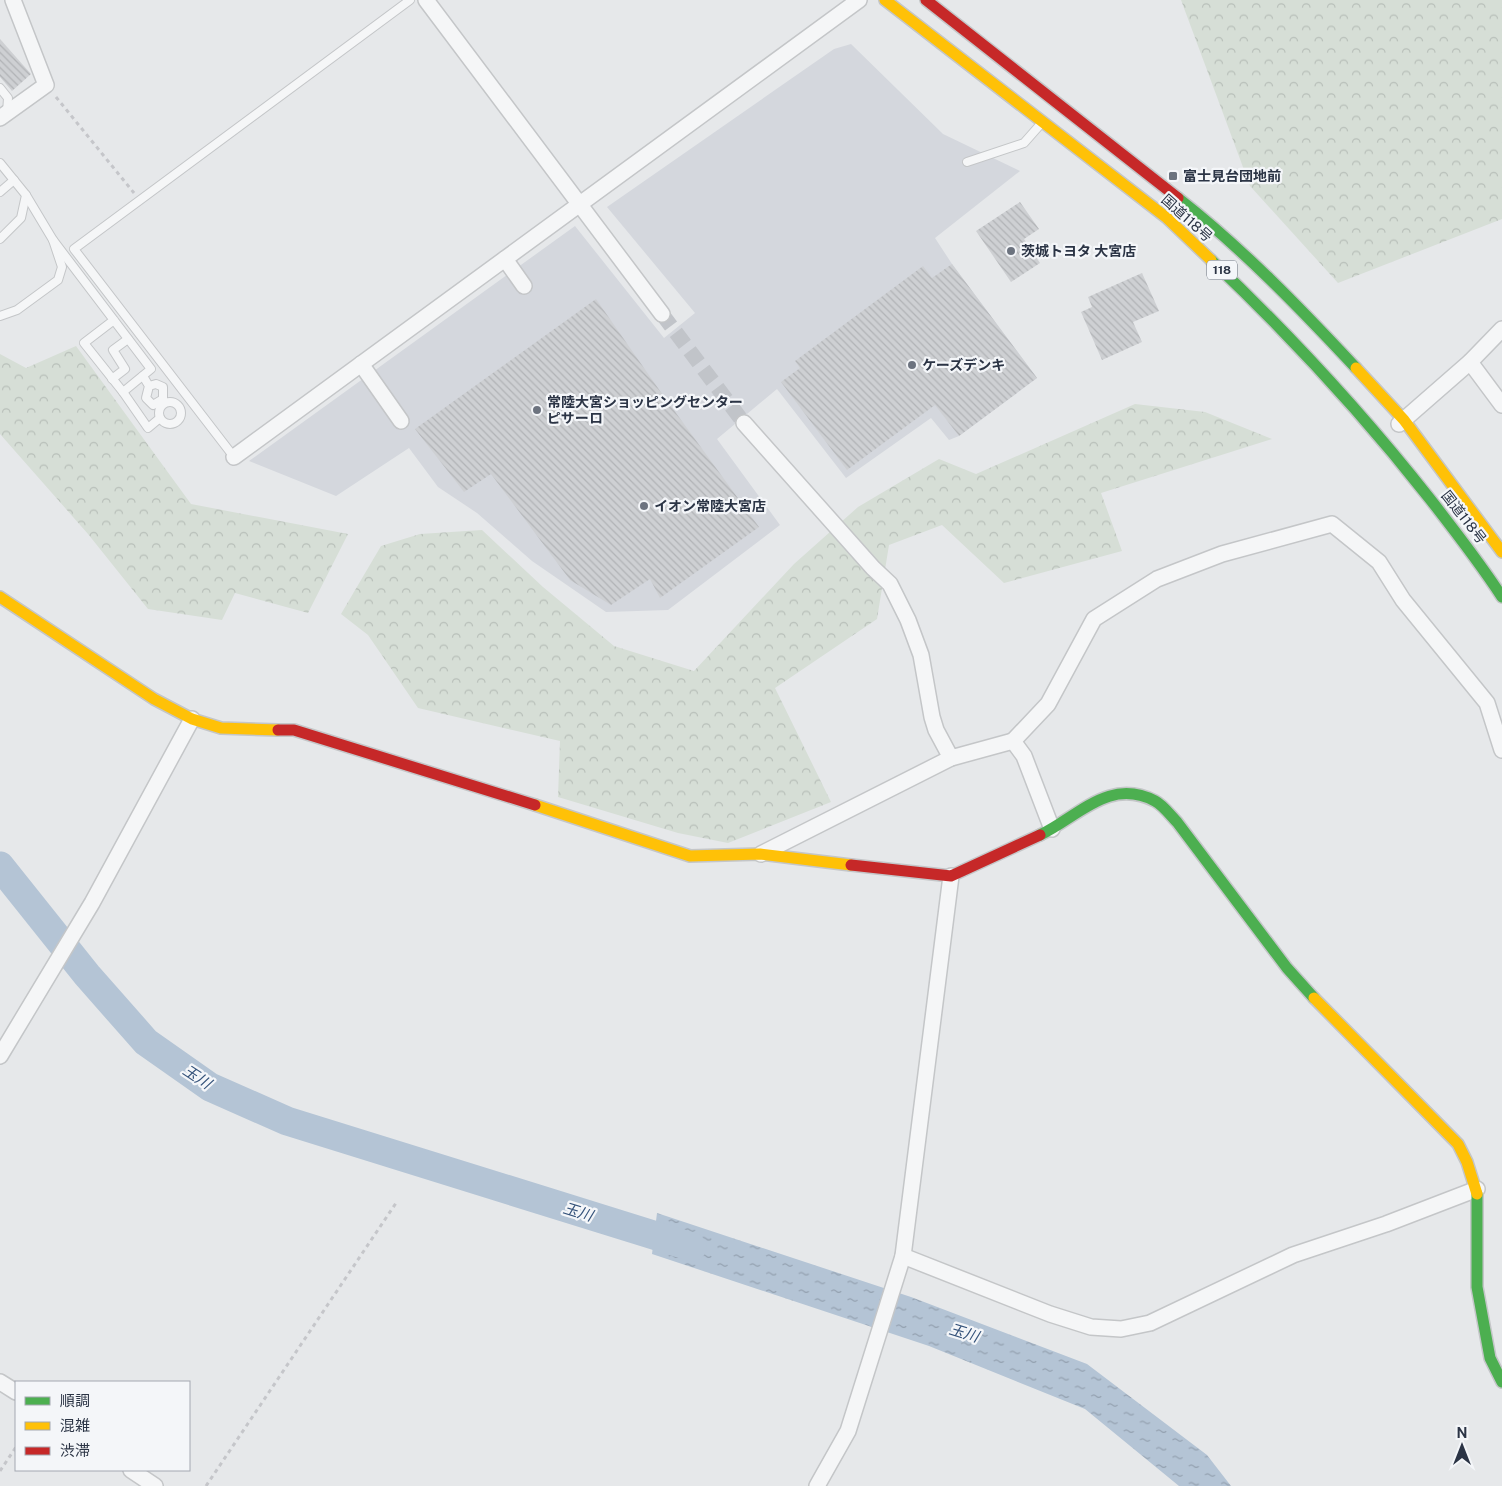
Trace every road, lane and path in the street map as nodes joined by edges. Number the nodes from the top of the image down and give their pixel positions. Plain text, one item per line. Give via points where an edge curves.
1 (14, 0) edge
2 (410, 0) edge
3 (426, 0) edge
4 (858, 0) edge
5 (885, 0) edge
6 (926, 0) edge
7 (46, 84) junction
8 (0, 88) edge
9 (4, 115) edge
10 (1042, 123) junction
11 (967, 162) dead end
12 (1, 165) edge
13 (14, 180) junction
14 (0, 192) edge
15 (26, 195) junction
16 (140, 201) junction
17 (579, 204) junction
18 (0, 239) edge
19 (53, 240) junction
20 (505, 259) junction
21 (524, 286) dead end
22 (662, 314) tunnel mouth
23 (0, 316) edge
24 (114, 320) junction
25 (1502, 328) edge
26 (128, 339) junction
27 (1470, 362) junction
28 (361, 364) junction
29 (143, 376) junction
30 (112, 378) junction
31 (149, 386) junction
32 (123, 392) junction
33 (162, 403) junction
34 (1502, 405) edge
35 (160, 418) junction
36 (1404, 420) junction
37 (401, 421) dead end
38 (744, 423) tunnel mouth
39 (1381, 438) junction
40 (234, 457) joint
41 (1502, 552) edge
42 (0, 597) edge
43 (1502, 597) edge
44 (192, 719) junction
45 (1013, 741) junction
46 (1502, 750) edge
47 (952, 758) junction
48 (1052, 829) junction
49 (760, 854) junction
50 (951, 876) junction
51 (0, 1056) edge
52 (1477, 1189) junction
53 (396, 1203) dead end
54 (903, 1256) junction
55 (0, 1382) edge
56 (1502, 1382) edge
57 (15, 1391) edge
58 (15, 1448) edge
59 (0, 1471) edge
60 (132, 1471) edge
61 (155, 1486) edge
62 (206, 1486) edge
63 (817, 1486) edge

1 - 7 street
2 - 16 lane
3 - 17 street
4 - 17 street
5 - 10 main road, 国道118号 / 118
6 - 36 main road, 国道118号 / 118 via 1189,208 1314,323
7 - 9 street
7 - 16 path
8 - 9 lane via 8,98
10 - 11 lane via 1024,143
10 - 39 main road, 国道118号 / 118 via 1167,218 1294,340
12 - 13 lane
13 - 14 lane
13 - 15 lane
15 - 18 lane via 21,218
15 - 19 lane
16 - 40 lane via 74,249
17 - 20 street
17 - 22 street
19 - 23 lane via 62,267 58,280 17,310
19 - 24 lane
20 - 21 street
20 - 28 street
24 - 26 lane
24 - 30 lane via 84,343
25 - 27 street
26 - 29 lane via 151,369
26 - 30 lane via 113,350 125,370
27 - 34 street
27 - 36 street
28 - 37 street
28 - 40 street
29 - 31 lane
29 - 32 lane
30 - 32 lane
31 - 33 lane via 146,398 152,404
31 - 33 lane via 163,387
32 - 35 lane via 148,428
33 - 35 lane
33 - 35 lane via 174,402 181,415 171,424
36 - 39 street
36 - 41 main road, 国道118号 / 118
38 - 47 street via 890,584 922,655 932,717
39 - 43 main road, 国道118号 / 118 via 1482,566
42 - 44 main road via 154,699
44 - 49 main road via 221,728 294,730 690,856
44 - 51 street via 92,903
45 - 46 street via 1048,704 1094,619 1157,578 1222,554 1332,524 1379,562 1403,600 1487,703
45 - 47 street
45 - 48 street via 1024,756
47 - 49 street
48 - 50 main road
48 - 52 main road via 1092,802 1110,795 1132,794 1156,800 1177,822 1287,968 1329,1015 1458,1144
49 - 50 main road
50 - 54 street
52 - 54 street via 1293,1255 1150,1323 1121,1329 1091,1328
52 - 56 main road via 1477,1287 1490,1358
53 - 62 path
54 - 63 street via 848,1430
55 - 57 street
58 - 59 path
60 - 61 street

